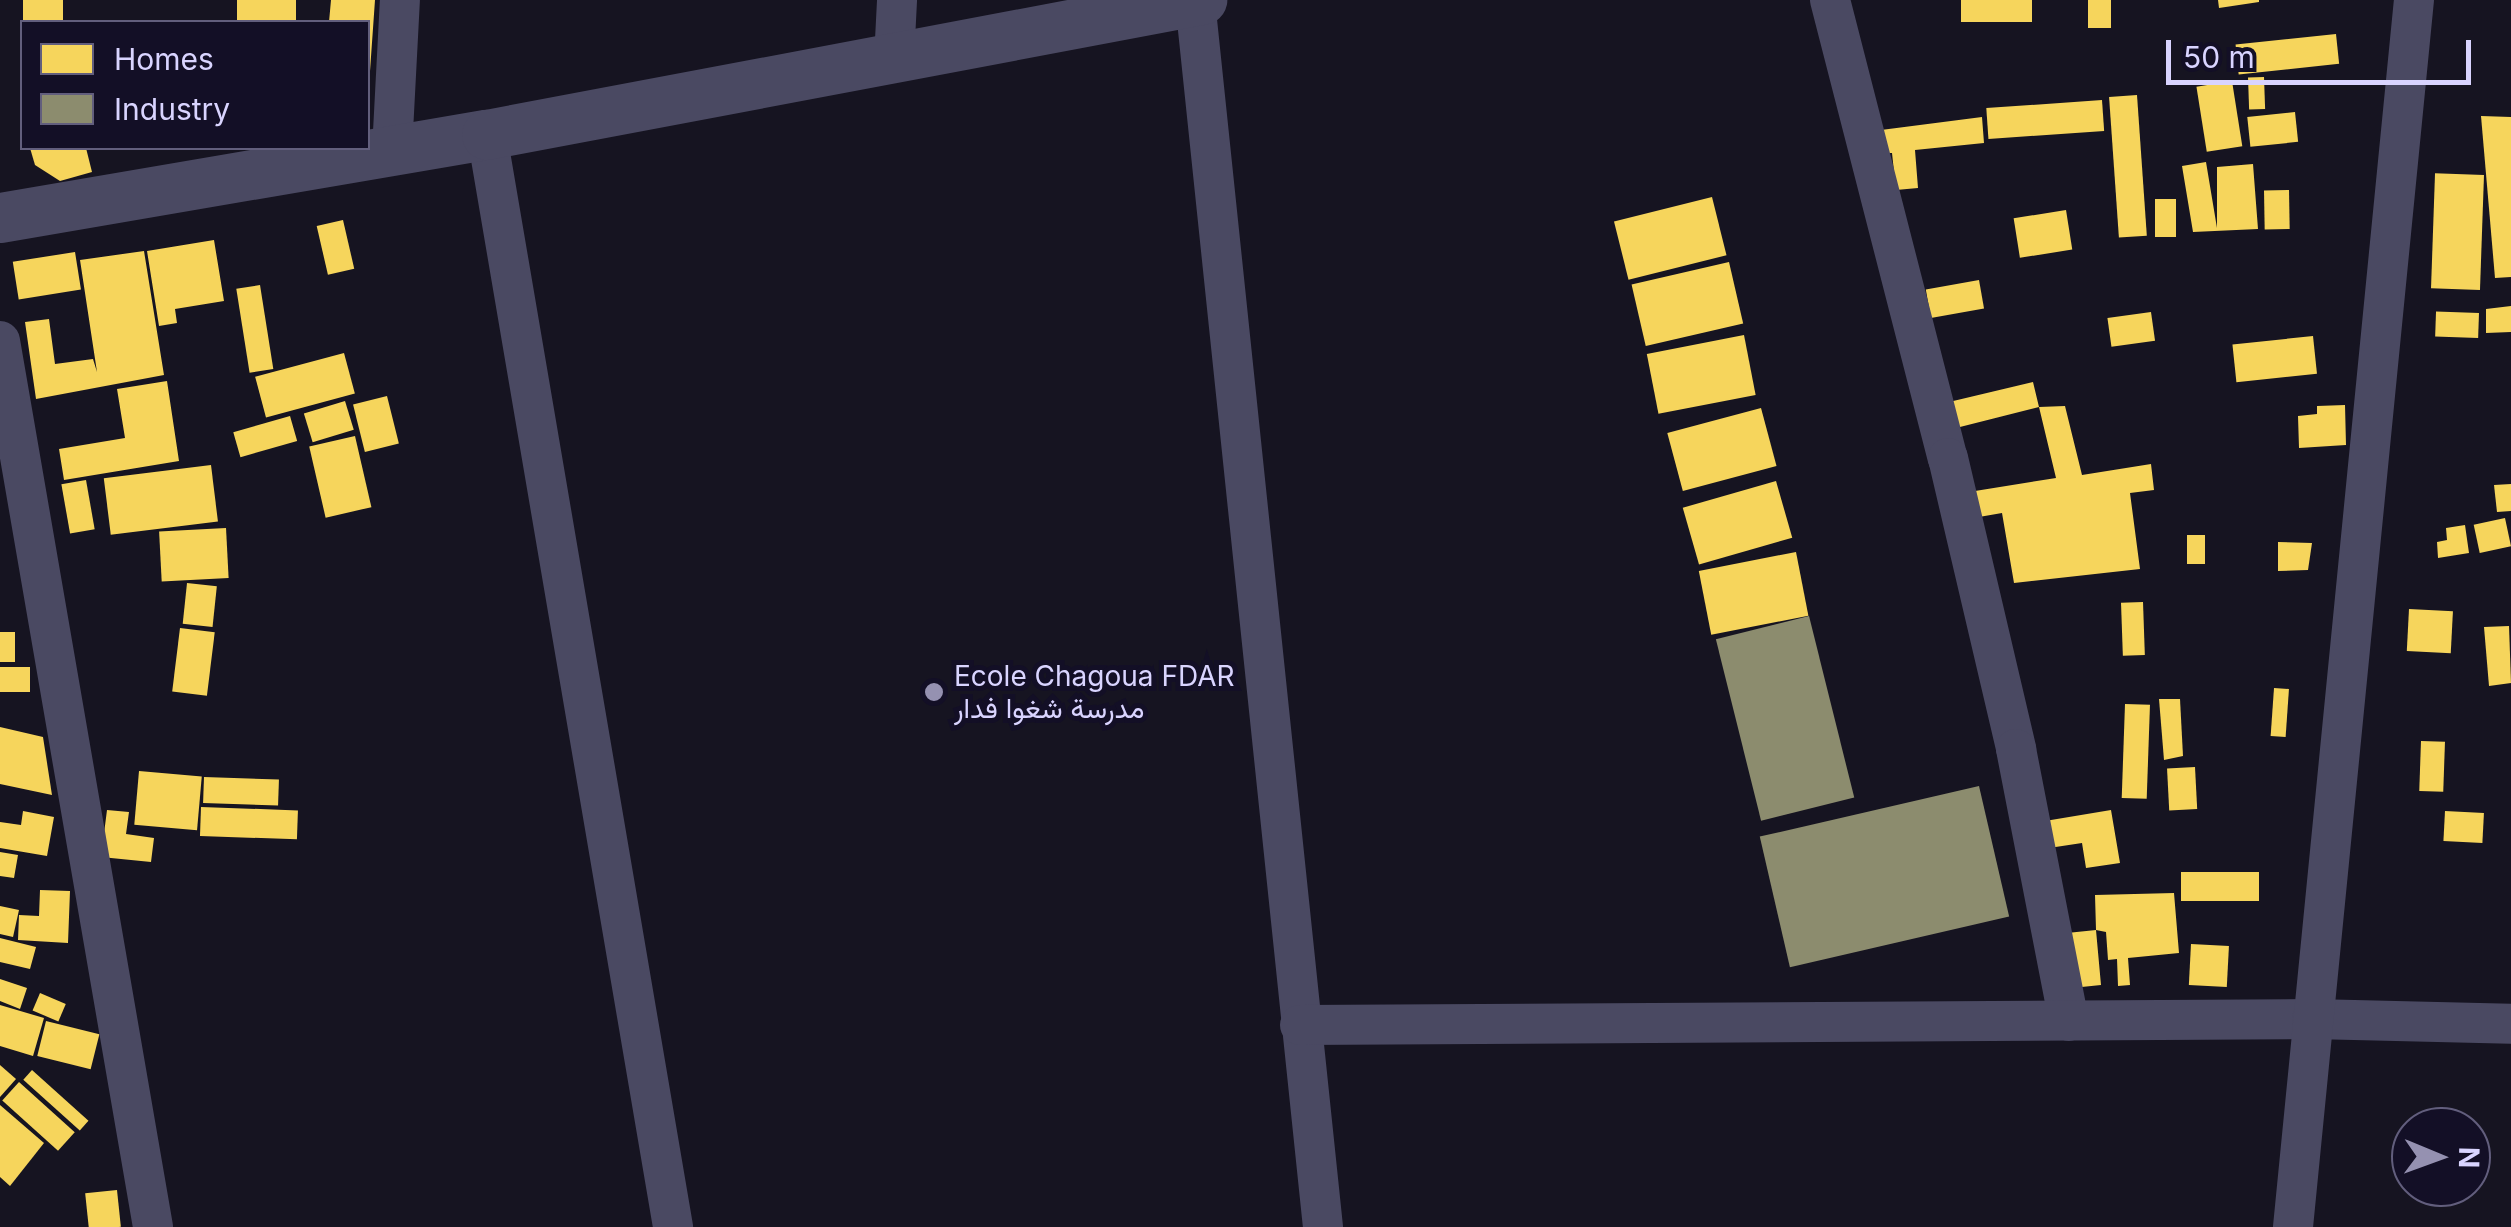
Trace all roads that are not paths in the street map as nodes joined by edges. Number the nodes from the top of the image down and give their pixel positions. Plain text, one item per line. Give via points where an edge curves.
1 (400, 0) edge
2 (897, 0) edge
3 (1830, 0) edge
4 (2414, 0) edge
5 (1198, 1) edge
6 (894, 60) junction
7 (487, 135) junction
8 (392, 151) junction
9 (0, 218) edge
10 (0, 341) edge
11 (2312, 1019) junction
12 (2068, 1022) junction
13 (2511, 1024) edge
14 (1300, 1025) junction
15 (153, 1227) edge
16 (674, 1227) edge
17 (1323, 1227) edge
18 (2292, 1227) edge

1 - 8 street
2 - 6 street
3 - 12 street via 2016,749
4 - 11 street
5 - 6 street
5 - 14 street
6 - 7 street
7 - 8 street
7 - 16 street
8 - 9 street
10 - 15 street
11 - 12 street
11 - 13 street
11 - 18 street
12 - 14 street
14 - 17 street

